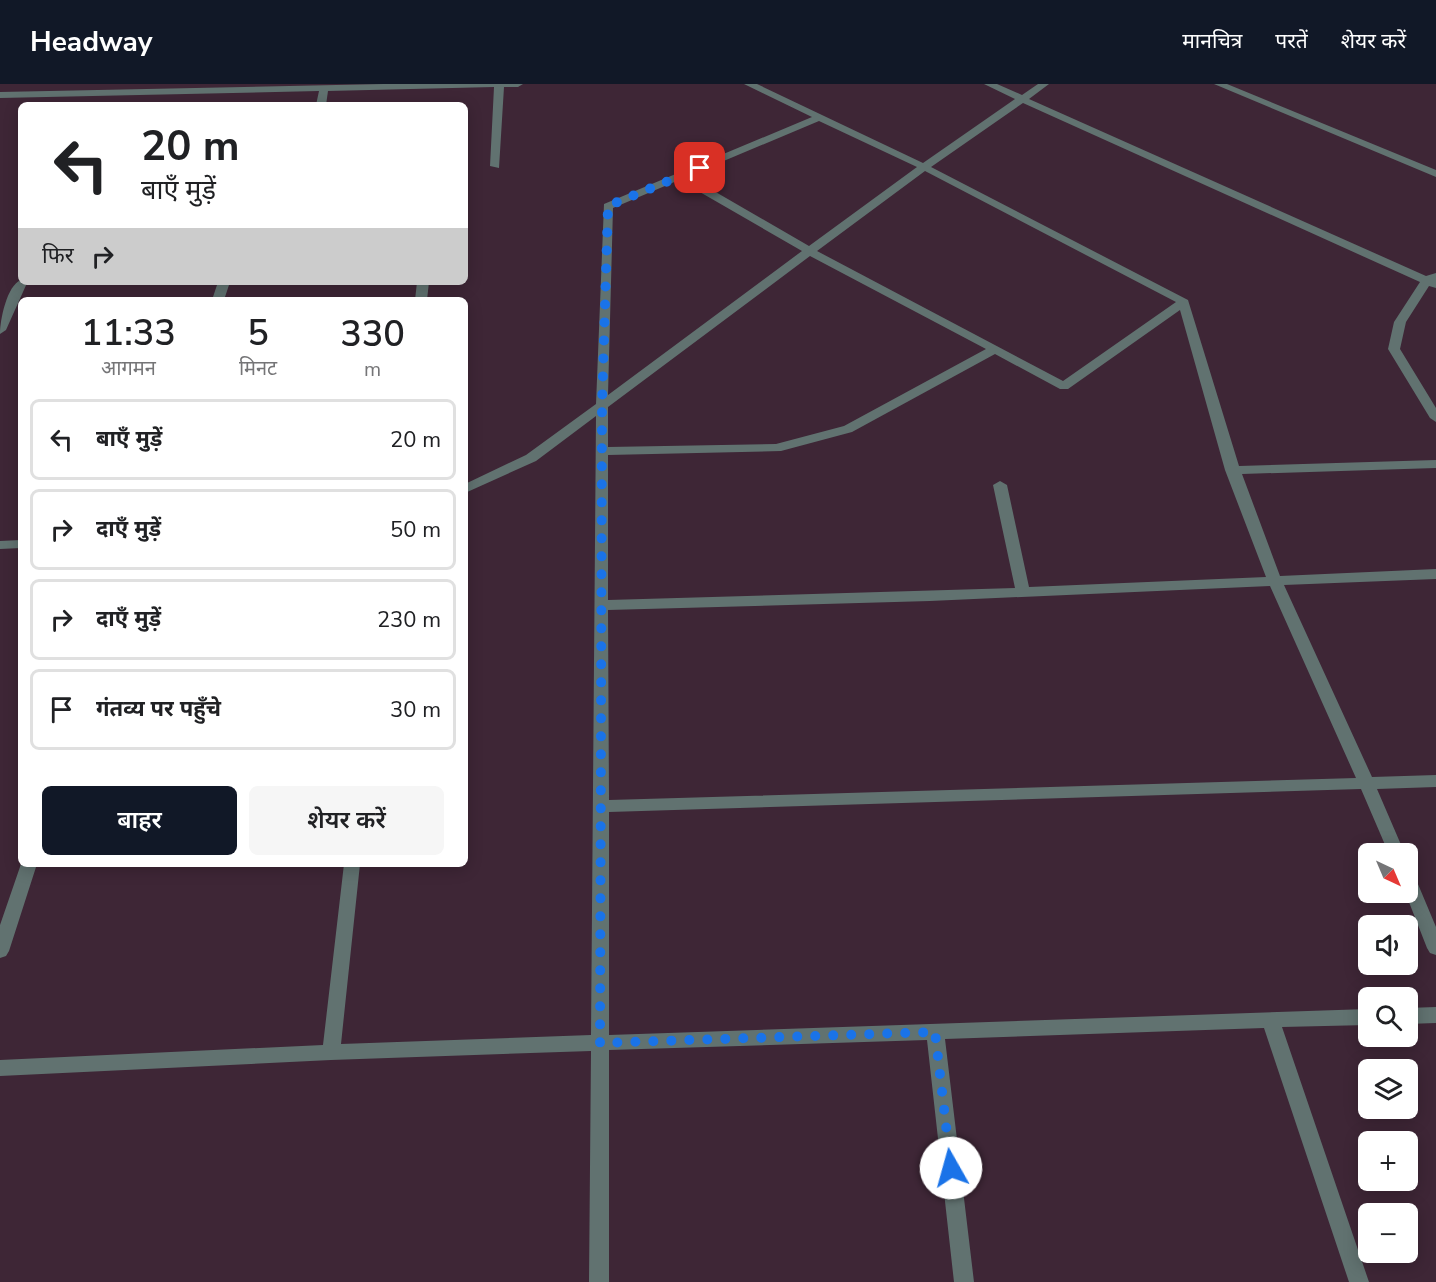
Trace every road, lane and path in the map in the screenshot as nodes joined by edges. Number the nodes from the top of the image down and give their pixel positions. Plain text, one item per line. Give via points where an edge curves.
1 (518, 84) edge
2 (749, 84) edge
3 (989, 84) edge
4 (1044, 84) edge
5 (1219, 84) edge
6 (426, 85) edge
7 (499, 85) edge
8 (324, 88) junction
9 (108, 89) edge
10 (152, 93) junction
11 (0, 95) edge
12 (1021, 100) junction
13 (148, 102) edge
14 (322, 102) edge
15 (821, 117) junction
16 (495, 166) dead end
17 (924, 167) junction
18 (1436, 174) edge
19 (680, 176) junction
20 (810, 251) junction
21 (1433, 280) edge
22 (20, 285) edge
23 (1184, 302) junction
24 (0, 330) edge
25 (995, 349) junction
26 (602, 405) junction
27 (1436, 418) edge
28 (602, 451) junction
29 (1436, 464) edge
30 (1232, 470) junction
31 (1000, 485) dead end
32 (468, 488) edge
33 (18, 544) edge
34 (0, 545) edge
35 (1436, 574) edge
36 (1274, 580) junction
37 (1023, 591) junction
38 (602, 605) junction
39 (1436, 781) edge
40 (1369, 783) junction
41 (600, 806) junction
42 (1393, 843) edge
43 (28, 867) edge
44 (352, 867) edge
45 (1418, 903) edge
46 (1436, 948) edge
47 (0, 951) edge
48 (1436, 1015) edge
49 (1418, 1016) edge
50 (1358, 1017) edge
51 (1271, 1021) junction
52 (935, 1032) junction
53 (600, 1043) junction
54 (331, 1052) junction
55 (0, 1068) edge
56 (599, 1282) edge
57 (964, 1282) edge
58 (1359, 1282) edge

1 - 7 street
2 - 15 street
3 - 12 street
4 - 12 street
5 - 18 street
6 - 7 street
6 - 8 street
7 - 16 street
8 - 10 street
8 - 14 street
9 - 10 street
9 - 11 street
10 - 13 street
12 - 17 street
12 - 21 street
15 - 17 street
15 - 19 street
17 - 20 street
17 - 23 street
19 - 20 street
19 - 26 street via 608,206
20 - 25 street
20 - 26 street
21 - 27 street via 1398,326 1393,339 1394,349
22 - 24 street
23 - 25 street via 1064,386
23 - 30 street
25 - 28 street via 848,429 776,448
26 - 28 street
26 - 32 street via 531,458
28 - 38 street
29 - 30 street
30 - 36 street
31 - 37 street
33 - 34 street
35 - 36 street
36 - 37 street
36 - 40 street
37 - 38 street
38 - 41 street
39 - 40 street
40 - 41 street
40 - 42 street
41 - 53 street
43 - 47 street
44 - 54 street
45 - 46 street
48 - 49 street
50 - 51 street
51 - 52 street
51 - 58 street
52 - 53 street
52 - 57 street
53 - 54 street
53 - 56 street
54 - 55 street

